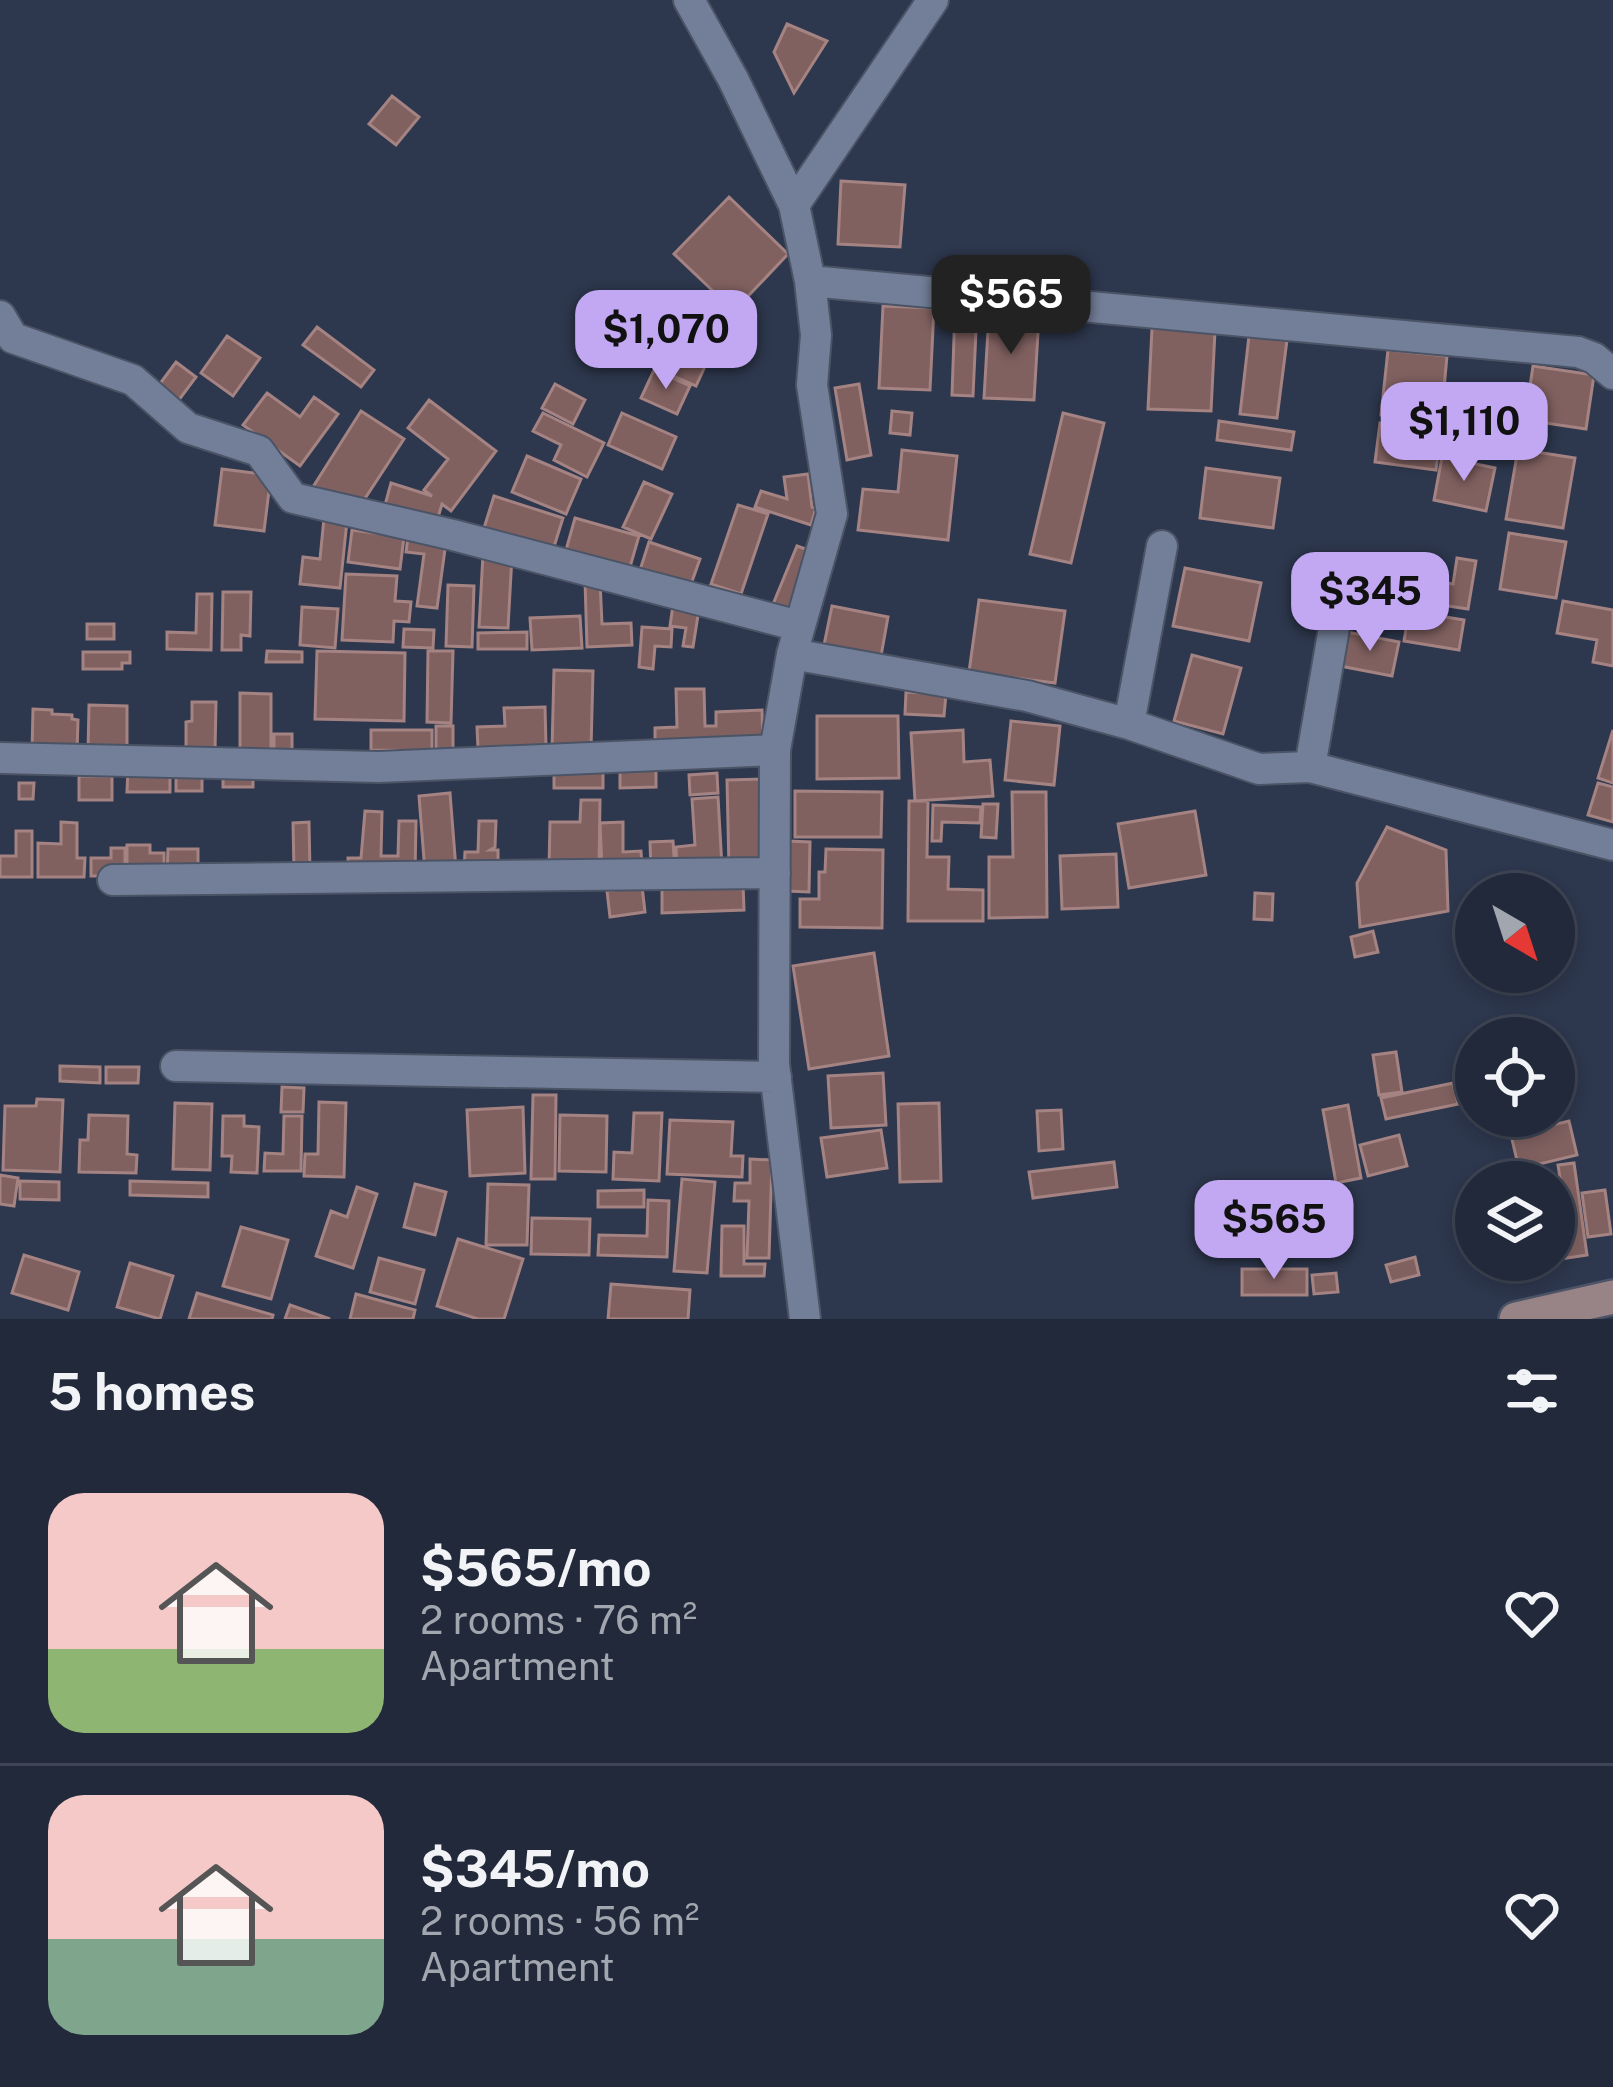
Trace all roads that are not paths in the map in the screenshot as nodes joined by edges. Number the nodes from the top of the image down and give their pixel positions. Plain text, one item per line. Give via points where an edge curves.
1 (689, 0) edge
2 (932, 0) edge
3 (794, 205) junction
4 (810, 281) junction
5 (0, 316) edge
6 (1613, 374) edge
7 (1162, 546) dead end
8 (1338, 604) dead end
9 (795, 640) junction
10 (1129, 724) junction
11 (775, 750) junction
12 (0, 758) edge
13 (1310, 767) junction
14 (1613, 845) edge
15 (775, 873) junction
16 (113, 880) dead end
17 (176, 1066) dead end
18 (776, 1077) junction
19 (1613, 1297) edge
20 (805, 1319) edge
21 (1516, 1319) edge

1 - 3 street
2 - 3 street
3 - 4 street
4 - 6 street via 1578,352
4 - 9 street via 812,386 832,514
5 - 9 street via 13,338 133,380 188,428 259,451 293,498 453,535
7 - 10 street
8 - 13 street
9 - 10 street
9 - 11 street
10 - 13 street via 1259,769
11 - 12 street via 379,767
11 - 15 street
13 - 14 street
15 - 16 street
15 - 18 street
17 - 18 street
18 - 20 street
19 - 21 main road

